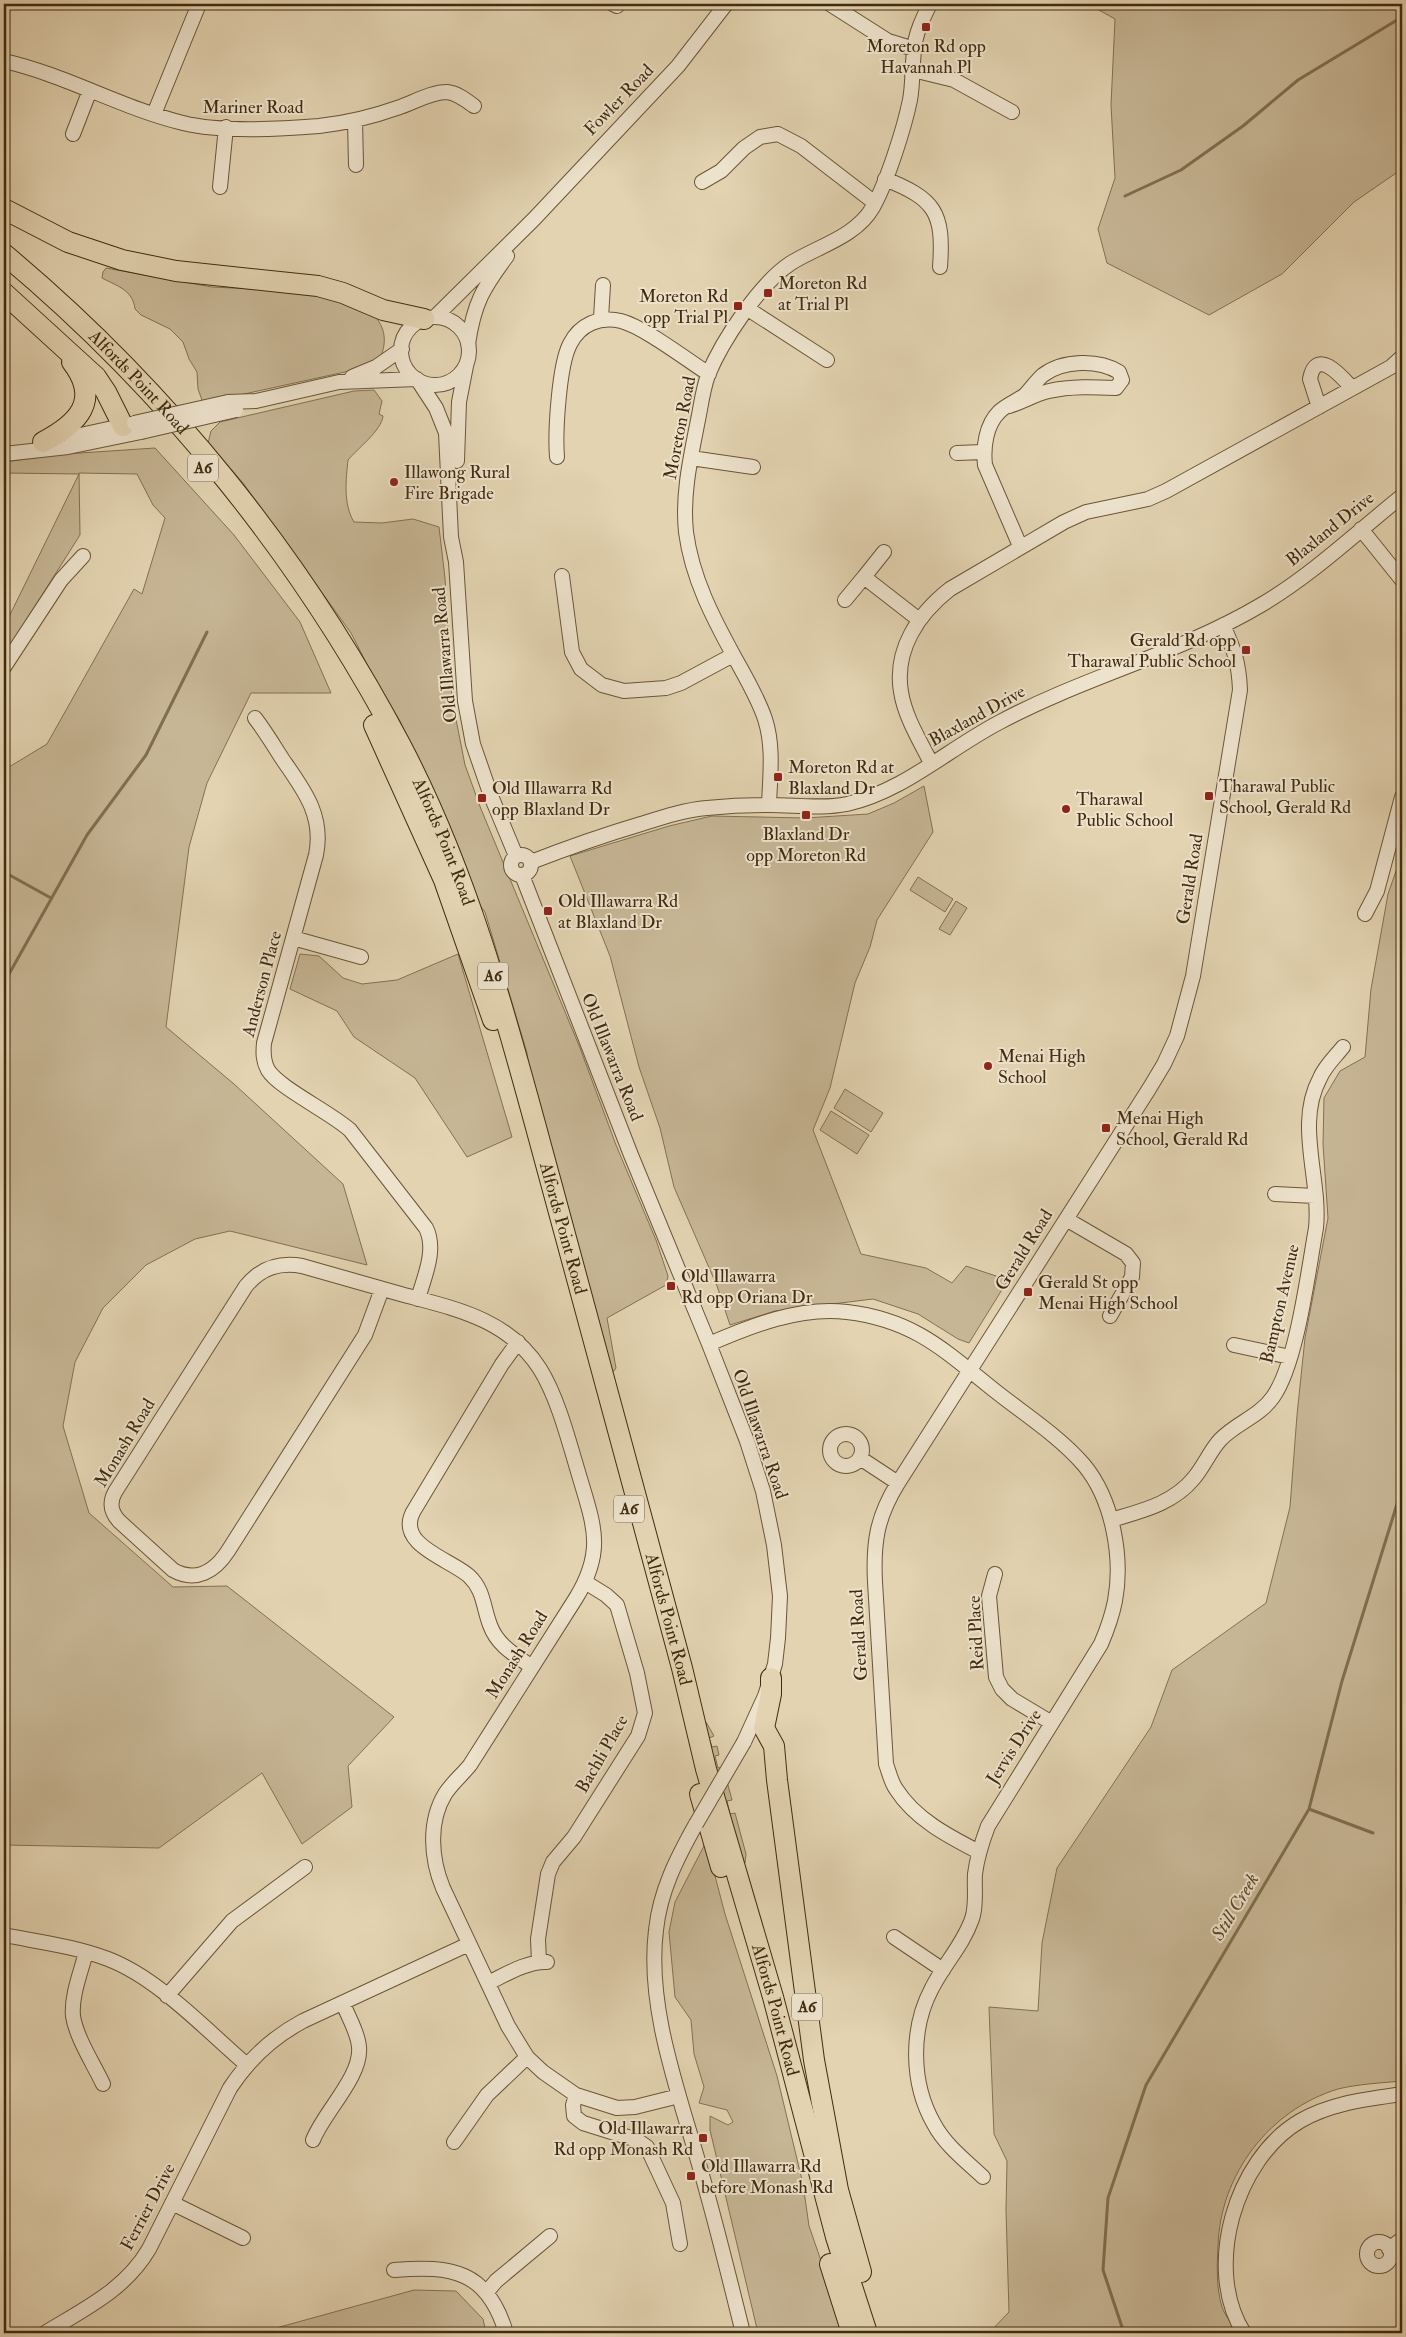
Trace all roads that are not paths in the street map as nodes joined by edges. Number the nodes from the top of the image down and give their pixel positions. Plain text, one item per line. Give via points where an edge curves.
1 (199, 4) edge
2 (726, 4) edge
3 (830, 4) edge
4 (930, 4) edge
5 (914, 49) junction
6 (4, 61) edge
7 (913, 70) junction
8 (90, 90) junction
9 (474, 106) dead end
10 (1012, 112) dead end
11 (154, 114) junction
12 (354, 120) junction
13 (226, 127) junction
14 (73, 134) dead end
15 (356, 165) dead end
16 (885, 179) junction
17 (702, 182) dead end
18 (220, 187) dead end
19 (875, 204) junction
20 (4, 209) edge
21 (534, 218) junction
22 (4, 254) edge
23 (940, 266) dead end
24 (4, 269) edge
25 (603, 285) dead end
26 (4, 293) edge
27 (748, 309) junction
28 (430, 318) junction
29 (601, 318) junction
30 (468, 344) junction
31 (58, 345) junction
32 (402, 350) junction
33 (1402, 357) edge
34 (827, 360) dead end
35 (467, 363) junction
36 (709, 374) junction
37 (417, 379) junction
38 (339, 382) junction
39 (1352, 388) junction
40 (1009, 406) junction
41 (1319, 407) junction
42 (133, 428) junction
43 (43, 442) junction
44 (4, 447) edge
45 (983, 452) junction
46 (4, 454) edge
47 (957, 454) dead end
48 (557, 457) dead end
49 (691, 458) junction
50 (753, 468) dead end
51 (1402, 496) edge
52 (1361, 529) junction
53 (1020, 546) junction
54 (884, 552) dead end
55 (83, 556) dead end
56 (456, 562) junction
57 (562, 576) dead end
58 (864, 577) junction
59 (1402, 580) edge
60 (845, 600) dead end
61 (918, 619) junction
62 (1223, 625) junction
63 (733, 655) junction
64 (4, 667) edge
65 (256, 718) dead end
66 (931, 763) junction
67 (1402, 797) edge
68 (770, 805) junction
69 (516, 856) junction
70 (531, 862) junction
71 (522, 875) junction
72 (1364, 914) dead end
73 (293, 938) junction
74 (361, 957) dead end
75 (1343, 1047) dead end
76 (1275, 1194) dead end
77 (1316, 1196) junction
78 (1066, 1219) junction
79 (382, 1289) junction
80 (418, 1299) junction
81 (1110, 1316) dead end
82 (518, 1342) junction
83 (709, 1344) junction
84 (1234, 1345) dead end
85 (1290, 1357) junction
86 (970, 1370) junction
87 (860, 1458) dead end
88 (898, 1483) junction
89 (1111, 1520) junction
90 (995, 1574) dead end
91 (585, 1582) junction
92 (532, 1667) junction
93 (771, 1678) junction
94 (1052, 1723) junction
95 (979, 1852) junction
96 (305, 1867) dead end
97 (4, 1935) edge
98 (894, 1937) dead end
99 (469, 1944) junction
100 (86, 1952) junction
101 (943, 1970) junction
102 (488, 1984) junction
103 (167, 1996) junction
104 (342, 2003) junction
105 (527, 2057) junction
106 (247, 2065) junction
107 (103, 2084) dead end
108 (1402, 2094) edge
109 (576, 2095) junction
110 (679, 2096) junction
111 (313, 2140) dead end
112 (454, 2142) dead end
113 (983, 2177) dead end
114 (172, 2203) junction
115 (550, 2236) dead end
116 (243, 2238) dead end
117 (1402, 2239) edge
118 (680, 2244) dead end
119 (1389, 2249) dead end
120 (394, 2270) dead end
121 (486, 2292) junction
122 (45, 2333) edge
123 (506, 2333) edge
124 (743, 2333) edge
125 (852, 2333) edge
126 (868, 2333) edge
127 (878, 2333) edge
128 (1244, 2333) edge

1 - 11 street
2 - 21 street, Fowler Road via 678,66
3 - 5 street via 888,41
4 - 5 street, Moreton Road via 918,30
5 - 7 street, Moreton Road
6 - 8 street, Mariner Road
7 - 10 street via 954,80
7 - 16 street, Moreton Road via 910,103
8 - 11 street, Mariner Road
8 - 14 street
9 - 12 street, Mariner Road via 457,95 440,93
11 - 13 street, Mariner Road via 196,126
12 - 13 street, Mariner Road via 306,126
12 - 15 street
13 - 18 street
16 - 19 street, Moreton Road
16 - 23 street via 915,193 931,207 940,231
17 - 19 street via 721,171 760,137 778,134 801,146
19 - 27 street, Moreton Road via 852,230 781,271
20 - 28 highway via 60,238 122,260 176,271 318,286 383,310
21 - 28 street, Fowler Road
21 - 30 street, Fowler Road via 480,296
22 - 126 highway, Alfords Point Road / A6 via 64,306 136,377 257,518 356,668 401,747 436,823 479,931 513,1043 682,1668 706,1769 772,1997 836,2237
24 - 125 highway, Alfords Point Road / A6 via 76,332 145,401 214,480 268,551 362,700 444,880 511,1074 671,1666 706,1816 786,2080 820,2229
25 - 29 street
26 - 31 highway
27 - 34 street
27 - 36 street, Moreton Road
28 - 30 street via 447,319 457,325
28 - 32 street via 408,331
29 - 36 street via 635,327
29 - 48 street via 574,336 567,350 556,422
30 - 35 street
31 - 42 highway via 96,378
31 - 43 highway via 80,373 85,387 84,401 72,424
32 - 37 street via 408,371
32 - 38 street via 376,367
33 - 39 street via 1391,367
35 - 37 street via 457,376 442,384
35 - 56 street, Old Illawarra Road via 459,402 457,437 460,532
36 - 49 street, Moreton Road
37 - 38 street
37 - 56 street, Old Illawarra Road via 436,408 446,433 451,537
38 - 42 street, bridge
39 - 41 street
39 - 41 street via 1331,366 1317,367 1310,379
40 - 40 street via 1024,396 1043,375 1060,366 1091,363 1109,366 1119,372 1122,380 1116,388 1063,388
40 - 45 street via 999,411 987,432
41 - 53 street via 1148,500 1086,512
42 - 43 street
42 - 46 street via 68,447
43 - 44 street
45 - 47 street
45 - 53 street via 985,465
49 - 50 street
49 - 63 street, Moreton Road via 685,511 689,546 701,591
51 - 52 street, Blaxland Drive
52 - 59 street
52 - 62 street, Blaxland Drive via 1288,587
53 - 61 street via 950,589
54 - 58 street
55 - 64 street via 61,580
56 - 69 street, Old Illawarra Road via 465,701 473,744
57 - 63 street via 572,652 581,669 602,685 624,691 666,688
58 - 60 street
58 - 61 street
61 - 66 street via 906,641 901,666 901,692 909,718
62 - 66 street, Blaxland Drive via 1036,704
62 - 78 street, Gerald Road via 1236,654 1240,690 1186,1007 1164,1064
63 - 68 street, Moreton Road via 756,697 768,733
65 - 73 street, Anderson Place via 311,802 318,824 316,855
66 - 68 street, Blaxland Drive via 895,786 845,804
67 - 72 street via 1377,891
68 - 70 street, Blaxland Drive via 682,812 613,832
69 - 70 street via 525,855
69 - 71 street via 511,866 514,872
70 - 71 street via 530,870
71 - 83 street, Old Illawarra Road via 624,1139
73 - 74 street
73 - 80 street, Anderson Place via 264,1043 267,1068 278,1080 350,1130 426,1228 431,1250
75 - 77 street, Bampton Avenue via 1320,1077 1311,1100 1310,1137
76 - 77 street
77 - 85 street, Bampton Avenue via 1316,1228
78 - 81 street via 1126,1254 1133,1263 1132,1276
78 - 86 street, Gerald Road
79 - 79 street, Monash Road via 294,1265 278,1265 257,1275 246,1286 115,1492 111,1506 115,1516 173,1570 196,1576 214,1568 365,1335
79 - 80 street, Monash Road
80 - 82 street, Monash Road via 482,1318
82 - 91 street, Monash Road via 545,1378 581,1482 595,1546
82 - 92 street via 410,1518 409,1531 416,1541 474,1581 497,1640
83 - 86 street, Jervis Drive via 789,1316 845,1312 914,1330
83 - 93 street, Old Illawarra Road via 763,1491 774,1546 780,1616
84 - 85 street
85 - 89 street, Bampton Avenue via 1273,1397 1219,1441 1187,1486 1162,1503
86 - 88 street, Gerald Road
86 - 89 street, Jervis Drive via 1075,1455 1092,1477
87 - 88 street
88 - 95 street, Gerald Road via 884,1506 876,1531 874,1557 886,1764 895,1788 910,1808 933,1826
89 - 94 street, Jervis Drive via 1117,1586 1108,1626 1101,1644
90 - 94 street, Reid Place via 989,1596 996,1677 1012,1699
91 - 92 street, Monash Road
91 - 102 street, Bachli Place via 617,1605 646,1713 638,1736 548,1874 538,1939 543,1962
92 - 99 street, Monash Road via 466,1771 444,1795 435,1823 434,1856 439,1878
93 - 110 street, Old Illawarra Road, bridge via 744,1742 696,1824 666,1884 659,1909 654,1945 657,1993
93 - 127 highway, A6 via 764,1728 776,1757 814,2060 838,2190
94 - 95 street, Jervis Drive via 1001,1802
95 - 101 street, Jervis Drive via 972,1917 966,1934
96 - 103 street via 232,1921
97 - 100 street
98 - 101 street
99 - 102 street, Monash Road
99 - 104 street, Ferrier Drive
100 - 103 street via 125,1967
100 - 107 street via 73,2018
101 - 113 street, Jervis Drive via 923,2008 917,2039 917,2070 923,2098 934,2125 951,2147
102 - 105 street, Monash Road
103 - 106 street
104 - 106 street, Ferrier Drive via 284,2032
104 - 111 street via 357,2038 358,2060
105 - 109 street, Monash Road via 555,2082
105 - 112 street via 487,2095
106 - 114 street, Ferrier Drive via 223,2100
108 - 128 street via 1358,2100 1324,2110 1299,2122 1266,2152 1248,2177 1230,2226 1226,2281 1235,2318
109 - 110 street, Monash Road via 617,2108
109 - 118 street via 573,2105 574,2116 578,2120 636,2140 647,2147 673,2203
110 - 124 street, Old Illawarra Road
114 - 116 street
114 - 122 street, Ferrier Drive via 142,2260 127,2279 109,2294
115 - 121 street
117 - 119 street
120 - 121 street via 441,2268 463,2276
121 - 123 street via 499,2312

